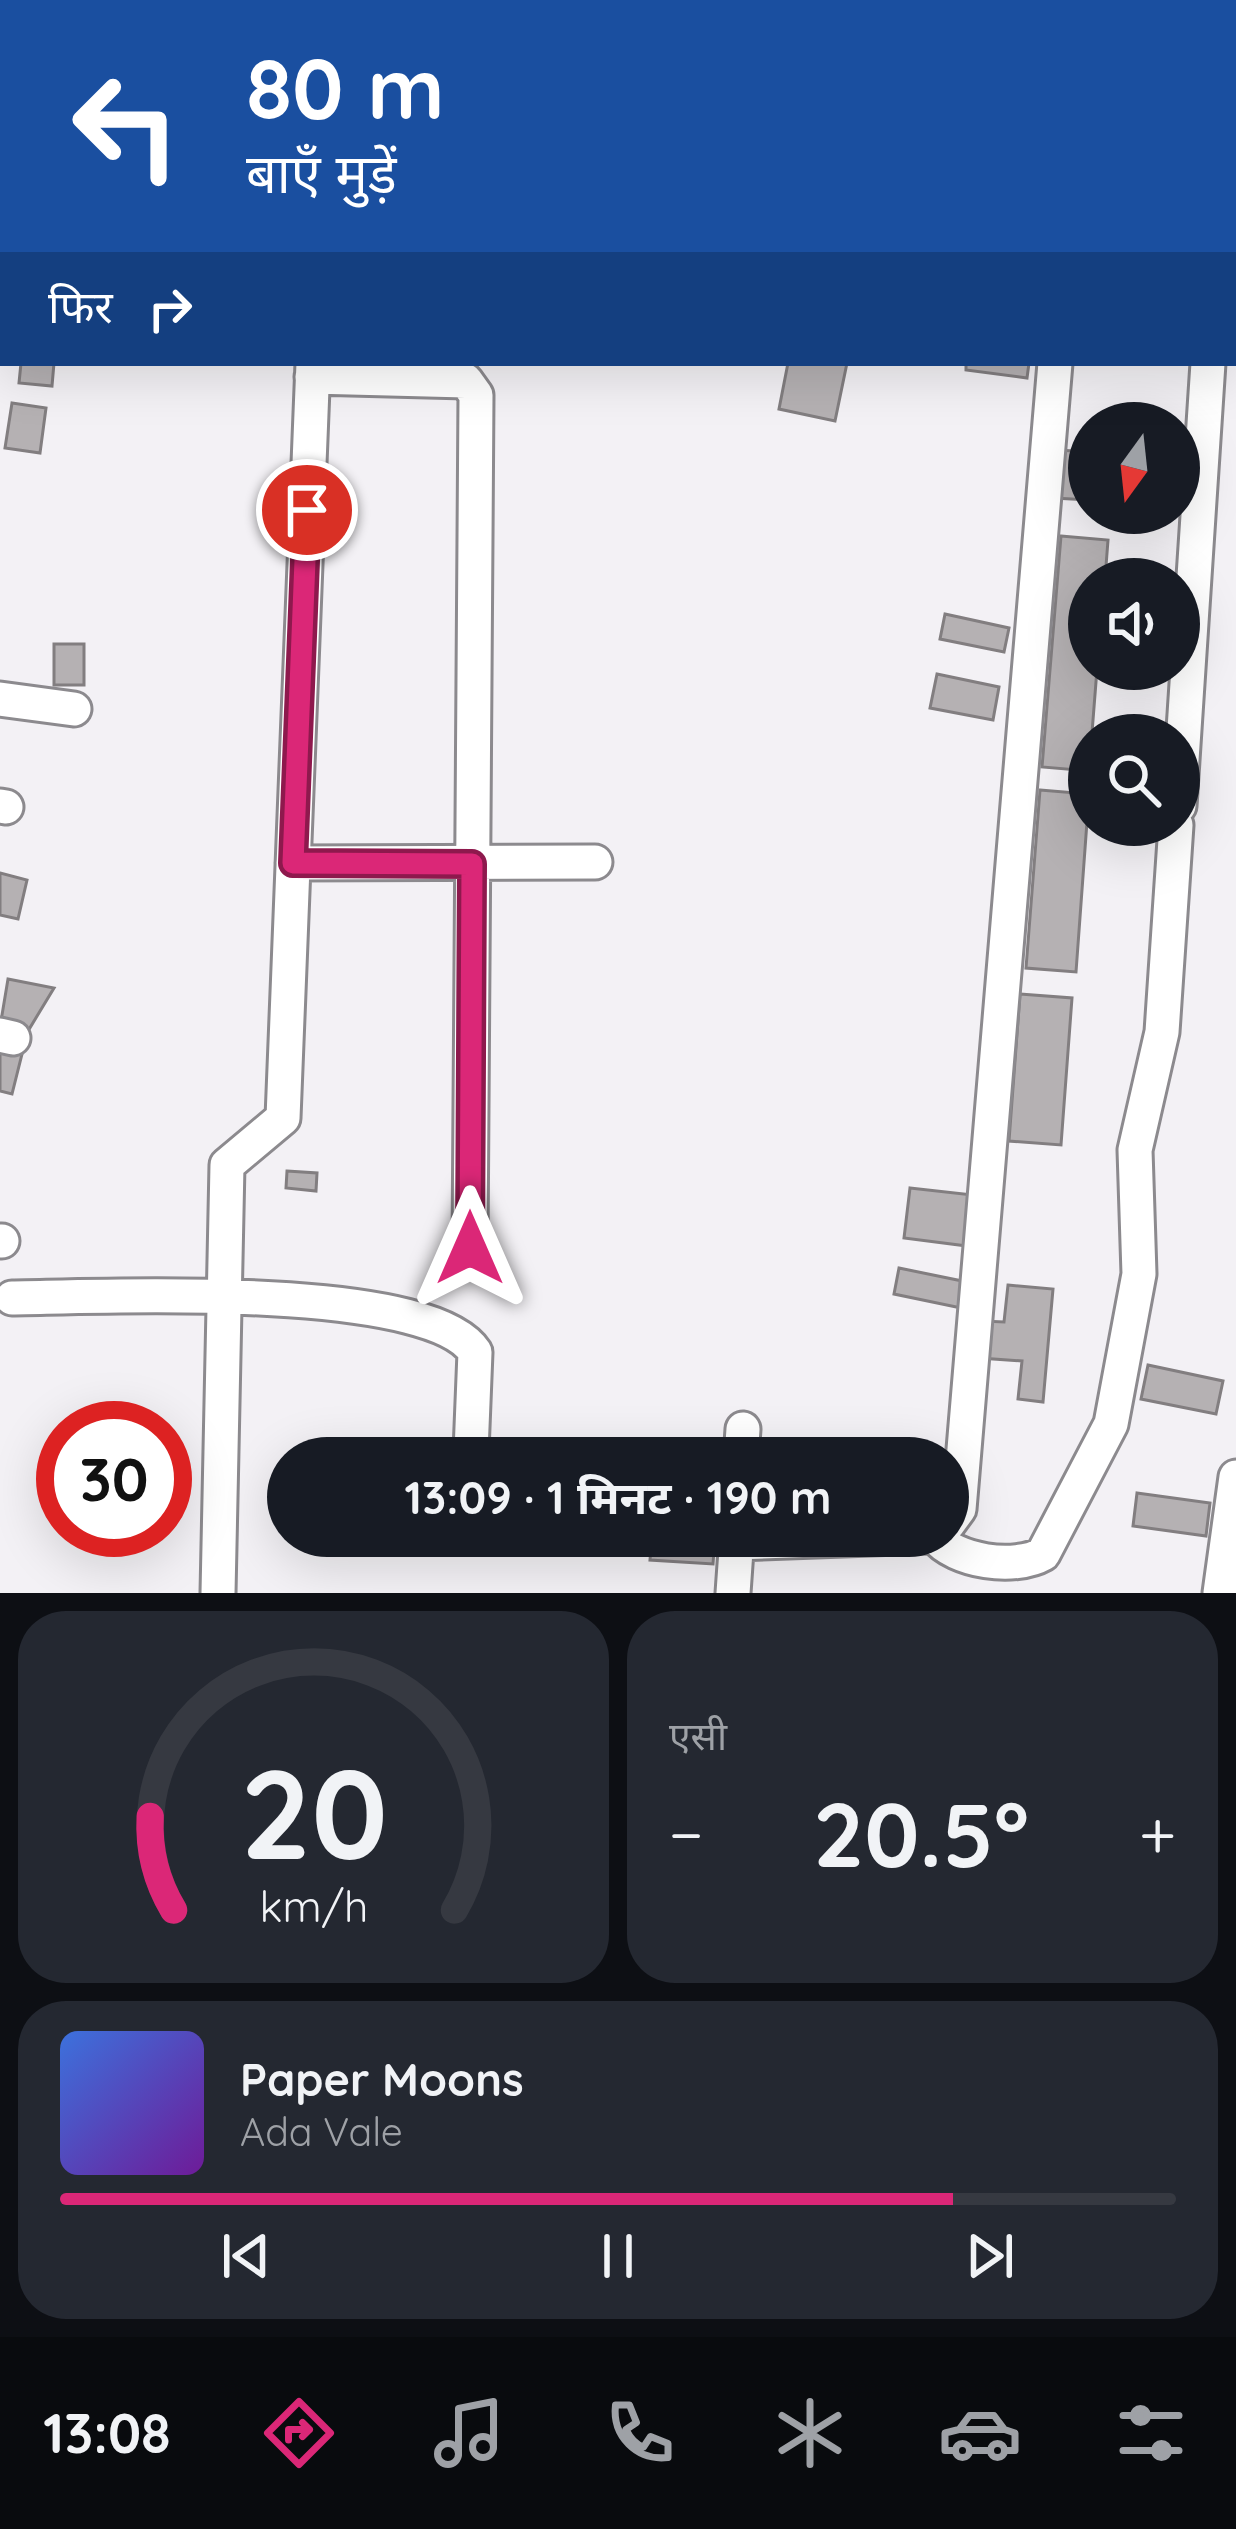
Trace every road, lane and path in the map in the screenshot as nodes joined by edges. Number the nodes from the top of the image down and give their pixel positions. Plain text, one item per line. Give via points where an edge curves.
1 (1055, 366) edge
2 (1208, 366) edge
3 (312, 370) edge
4 (0, 699) edge
5 (74, 709) dead end
6 (1185, 714) edge
7 (1175, 846) edge
8 (595, 862) dead end
9 (293, 863) junction
10 (472, 864) junction
11 (470, 1248) dead end
12 (228, 1294) junction
13 (11, 1298) dead end
14 (472, 1437) edge
15 (965, 1437) edge
16 (1236, 1478) edge
17 (969, 1556) edge
18 (735, 1557) edge
19 (218, 1593) edge
20 (733, 1593) edge
21 (1220, 1593) edge

1 - 15 street
2 - 6 street
3 - 9 street
3 - 10 street via 473,386
4 - 5 street
7 - 17 street via 1162,1032 1135,1150 1139,1274 1111,1424 1042,1553 1022,1562
8 - 10 street
9 - 10 street
9 - 12 street via 283,1118 227,1165
10 - 11 street
12 - 13 street
12 - 14 street via 416,1316 466,1339 477,1370
12 - 19 street
16 - 21 street
18 - 20 street

